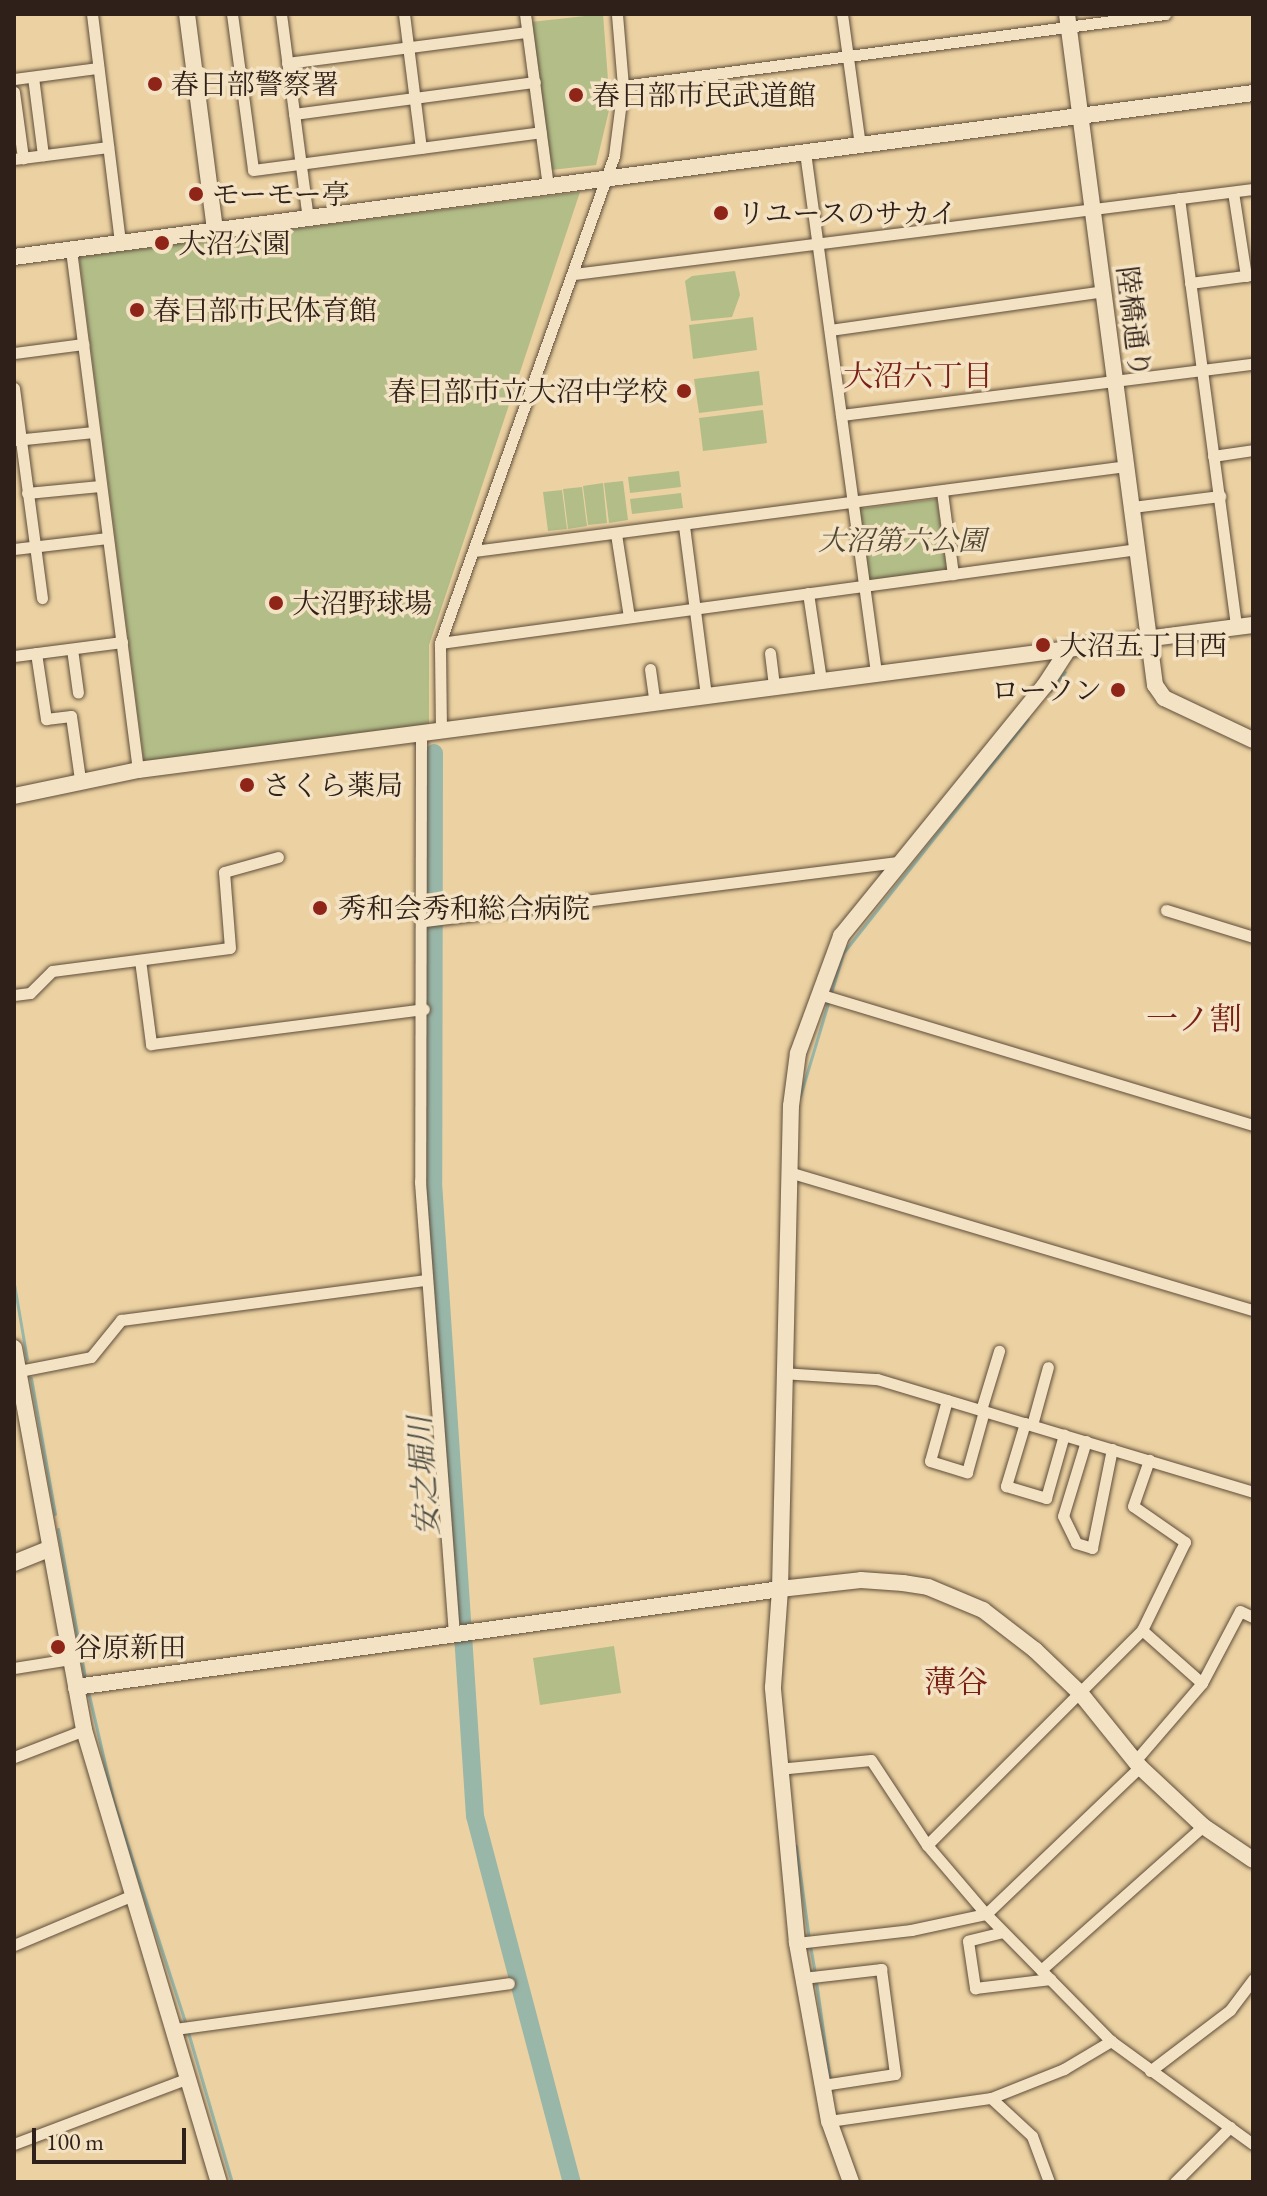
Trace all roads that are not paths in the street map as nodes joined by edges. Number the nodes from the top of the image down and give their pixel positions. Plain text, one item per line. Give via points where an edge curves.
1 (92, 14) edge
2 (187, 14) edge
3 (232, 14) edge
4 (281, 14) edge
5 (404, 14) edge
6 (525, 14) edge
7 (617, 14) edge
8 (842, 14) edge
9 (1165, 14) edge
10 (1068, 20) edge
11 (527, 32) junction
12 (408, 47) junction
13 (848, 57) junction
14 (287, 63) junction
15 (98, 68) junction
16 (33, 77) junction
17 (14, 79) edge
18 (535, 82) junction
19 (623, 86) junction
20 (14, 92) edge
21 (1253, 93) edge
22 (415, 97) junction
23 (294, 114) junction
24 (1081, 116) junction
25 (541, 132) junction
26 (860, 145) junction
27 (108, 147) junction
28 (421, 148) junction
29 (805, 152) junction
30 (43, 155) junction
31 (18, 159) edge
32 (301, 163) junction
33 (607, 178) junction
34 (548, 186) junction
35 (1253, 189) edge
36 (1233, 192) junction
37 (1179, 198) junction
38 (1093, 210) junction
39 (308, 219) junction
40 (215, 231) junction
41 (120, 243) junction
42 (818, 246) junction
43 (71, 250) junction
44 (14, 257) edge
45 (574, 274) junction
46 (1250, 275) edge
47 (1190, 283) junction
48 (1104, 291) junction
49 (830, 330) junction
50 (83, 344) junction
51 (14, 353) edge
52 (1253, 364) edge
53 (1201, 370) junction
54 (1116, 380) junction
55 (14, 388) edge
56 (841, 415) junction
57 (94, 432) junction
58 (17, 440) edge
59 (1253, 450) edge
60 (1213, 456) junction
61 (1127, 466) junction
62 (100, 486) junction
63 (942, 492) junction
64 (27, 493) junction
65 (1220, 496) junction
66 (853, 504) junction
67 (1132, 507) junction
68 (684, 526) junction
69 (616, 534) junction
70 (107, 538) junction
71 (34, 547) junction
72 (14, 549) edge
73 (1138, 549) junction
74 (474, 551) junction
75 (953, 574) junction
76 (863, 586) junction
77 (808, 593) junction
78 (42, 598) dead end
79 (695, 610) junction
80 (629, 617) junction
81 (1244, 626) edge
82 (1148, 638) junction
83 (122, 642) junction
84 (440, 643) junction
85 (1069, 648) junction
86 (72, 649) junction
87 (36, 653) junction
88 (770, 653) dead end
89 (14, 656) edge
90 (650, 669) dead end
91 (876, 672) junction
92 (821, 680) junction
93 (774, 686) junction
94 (78, 693) dead end
95 (706, 696) junction
96 (655, 703) junction
97 (441, 731) junction
98 (421, 733) junction
99 (1253, 740) edge
100 (138, 770) junction
101 (80, 779) junction
102 (14, 796) edge
103 (278, 857) dead end
104 (898, 862) junction
105 (1166, 910) dead end
106 (424, 921) junction
107 (1253, 937) edge
108 (140, 960) junction
109 (819, 994) junction
110 (14, 995) edge
111 (424, 1009) junction
112 (1253, 1125) edge
113 (789, 1172) junction
114 (426, 1280) junction
115 (1253, 1310) edge
116 (14, 1348) edge
117 (999, 1351) dead end
118 (1048, 1367) dead end
119 (16, 1371) edge
120 (783, 1373) junction
121 (947, 1400) junction
122 (983, 1411) junction
123 (1028, 1424) junction
124 (1064, 1435) junction
125 (1086, 1441) junction
126 (1112, 1449) junction
127 (1149, 1460) junction
128 (1253, 1492) edge
129 (49, 1549) junction
130 (14, 1563) edge
131 (780, 1589) junction
132 (1253, 1617) edge
133 (1142, 1630) junction
134 (454, 1633) junction
135 (70, 1659) junction
136 (14, 1668) edge
137 (1202, 1683) junction
138 (76, 1687) junction
139 (1081, 1694) junction
140 (84, 1730) junction
141 (14, 1757) edge
142 (1137, 1764) junction
143 (778, 1769) junction
144 (1203, 1826) junction
145 (927, 1845) junction
146 (1253, 1860) edge
147 (133, 1895) junction
148 (986, 1914) junction
149 (1003, 1932) junction
150 (797, 1943) junction
151 (14, 1945) edge
152 (1045, 1974) junction
153 (803, 1978) junction
154 (1253, 1979) edge
155 (509, 1983) dead end
156 (178, 2029) junction
157 (1111, 2041) junction
158 (1150, 2071) junction
159 (189, 2078) junction
160 (823, 2085) junction
161 (991, 2098) junction
162 (829, 2121) junction
163 (1230, 2127) junction
164 (14, 2144) edge
165 (1253, 2144) edge
166 (219, 2182) edge
167 (851, 2182) edge
168 (1049, 2182) edge
169 (1175, 2182) edge

1 - 15 street
2 - 40 street
3 - 32 street via 253,170
4 - 14 street
5 - 12 street
6 - 11 street
7 - 19 street
8 - 13 street
9 - 10 street
10 - 13 street
10 - 24 street, 陸橋通り
11 - 12 street
11 - 18 street
12 - 14 street
12 - 22 street
13 - 19 street
13 - 26 street
14 - 23 street
15 - 16 street
15 - 27 street
16 - 17 street
16 - 30 street
18 - 22 street
18 - 25 street
19 - 33 street
20 - 31 street
21 - 24 street
22 - 23 street
22 - 28 street
23 - 32 street
24 - 26 street
24 - 38 street, 陸橋通り
25 - 28 street
25 - 34 street
26 - 29 street
27 - 30 street
27 - 41 street
28 - 32 street
29 - 33 street
29 - 42 street
30 - 31 street
32 - 39 street
33 - 34 street
33 - 45 street
34 - 39 street
35 - 36 street
36 - 37 street
36 - 46 street
37 - 38 street
37 - 47 street
38 - 42 street
38 - 48 street, 陸橋通り
39 - 40 street
40 - 41 street
41 - 43 street
42 - 45 street
42 - 49 street
43 - 44 street
43 - 50 street
45 - 74 street
46 - 47 street
47 - 53 street
48 - 49 street
48 - 54 street, 陸橋通り
49 - 56 street
50 - 51 street
50 - 57 street
52 - 53 street
53 - 54 street
53 - 60 street
54 - 56 street
54 - 61 street, 陸橋通り
55 - 58 street
56 - 66 street
57 - 58 street
57 - 62 street
58 - 64 street
59 - 60 street
60 - 65 street
61 - 63 street
61 - 67 street, 陸橋通り
62 - 64 street
62 - 70 street
63 - 66 street
63 - 75 street
64 - 71 street
65 - 67 street
65 - 81 street
66 - 68 street
66 - 76 street
67 - 73 street, 陸橋通り
68 - 69 street
68 - 79 street
69 - 74 street
69 - 80 street
70 - 71 street
70 - 83 street
71 - 72 street
71 - 78 street
73 - 75 street
73 - 82 street, 陸橋通り
74 - 84 street
75 - 76 street
76 - 77 street
76 - 91 street
77 - 79 street
77 - 92 street
79 - 80 street
79 - 95 street
80 - 84 street
81 - 82 street
82 - 85 street
82 - 99 street, 陸橋通り via 1155,685 1164,698
83 - 86 street
83 - 100 street
84 - 97 street
85 - 91 street
85 - 104 street via 1045,685
86 - 87 street
86 - 94 street
87 - 89 street
87 - 101 street via 46,719 71,716
88 - 93 street
90 - 96 street
91 - 92 street
92 - 93 street
93 - 95 street
95 - 96 street
96 - 97 street
97 - 98 street
98 - 100 street
98 - 106 street
100 - 101 street
101 - 102 street
103 - 108 street via 224,872 230,948
104 - 106 street
104 - 109 street via 841,936
105 - 107 street
106 - 111 street
108 - 110 street via 52,971 30,993
108 - 111 street via 151,1044
109 - 112 street
109 - 113 street via 798,1053
111 - 114 street via 420,1182
113 - 115 street
113 - 120 street
114 - 119 street via 121,1320 91,1357
114 - 134 street
116 - 119 street
117 - 122 street
118 - 123 street
119 - 129 street
120 - 121 street via 877,1379
120 - 131 street
121 - 122 street
121 - 122 street via 930,1461 967,1472
122 - 123 street
123 - 124 street
123 - 124 street via 1006,1486 1046,1498
124 - 125 street
125 - 126 street
125 - 126 street via 1063,1516 1076,1543 1092,1548
126 - 127 street
127 - 128 street
127 - 133 street via 1133,1506 1185,1542
129 - 130 street
129 - 135 street
131 - 134 street
131 - 139 street via 861,1580 928,1587 955,1596 1002,1623
131 - 143 street via 773,1687
132 - 137 street via 1240,1611
133 - 137 street
133 - 139 street
134 - 138 street
135 - 136 street
135 - 138 street
137 - 142 street
138 - 140 street
139 - 142 street
139 - 145 street
140 - 141 street
140 - 147 street
142 - 144 street
142 - 148 street
143 - 145 street via 871,1760
143 - 150 street
144 - 146 street
144 - 152 street
145 - 148 street
147 - 151 street
147 - 156 street
148 - 149 street
148 - 150 street via 911,1930
149 - 152 street
149 - 152 street via 968,1941 975,1988
150 - 153 street
152 - 157 street
153 - 160 street
153 - 160 street via 881,1969 895,2074
154 - 158 street via 1230,2010
155 - 156 street
156 - 159 street
157 - 158 street
157 - 161 street via 1064,2069
158 - 163 street
159 - 164 street
159 - 166 street
160 - 162 street
161 - 162 street
161 - 168 street via 1032,2136
162 - 167 street
163 - 165 street
163 - 169 street

